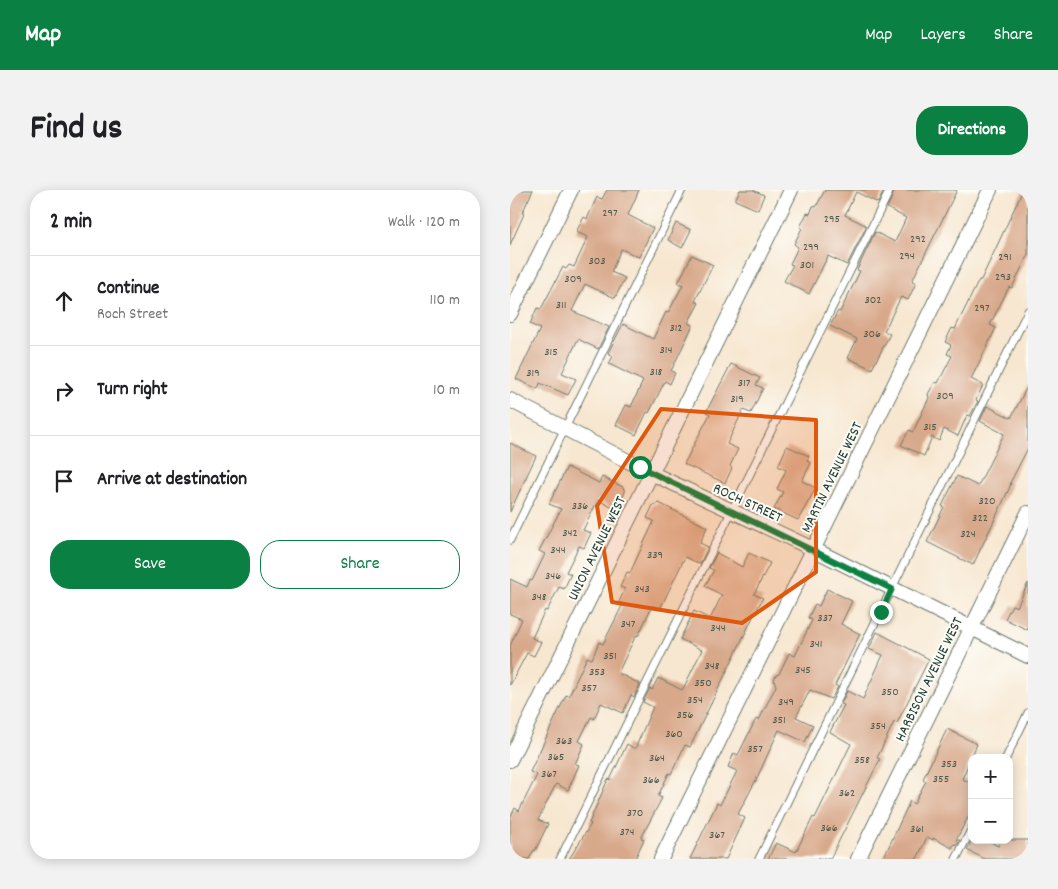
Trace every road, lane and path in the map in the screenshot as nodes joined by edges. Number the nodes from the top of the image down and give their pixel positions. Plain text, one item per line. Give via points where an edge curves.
1 (571, 190) edge
2 (682, 190) edge
3 (791, 190) edge
4 (890, 190) edge
5 (990, 190) edge
6 (1028, 311) edge
7 (510, 314) edge
8 (510, 400) edge
9 (566, 427) junction
10 (651, 473) junction
11 (731, 512) junction
12 (1028, 513) edge
13 (510, 540) edge
14 (813, 549) junction
15 (892, 589) junction
16 (971, 628) junction
17 (1028, 656) edge
18 (1028, 713) edge
19 (1008, 754) edge
20 (510, 760) edge
21 (968, 836) edge
22 (560, 859) edge
23 (661, 859) edge
24 (759, 859) edge
25 (858, 859) edge
26 (956, 859) edge

1 - 7 street
2 - 9 lane
3 - 10 street, UNION AVENUE WEST
4 - 11 lane
5 - 14 street, MARTIN AVENUE WEST
6 - 15 lane
8 - 9 street, ROCH STREET
9 - 10 street, ROCH STREET
9 - 13 lane
10 - 11 street, ROCH STREET
10 - 20 street, UNION AVENUE WEST
11 - 14 street, ROCH STREET
11 - 22 lane
12 - 16 street, HARBISON AVENUE WEST
14 - 15 street, ROCH STREET
14 - 23 street, MARTIN AVENUE WEST
15 - 16 street, ROCH STREET
15 - 24 lane
16 - 17 street, ROCH STREET
16 - 25 street, HARBISON AVENUE WEST
18 - 19 lane
21 - 26 lane

